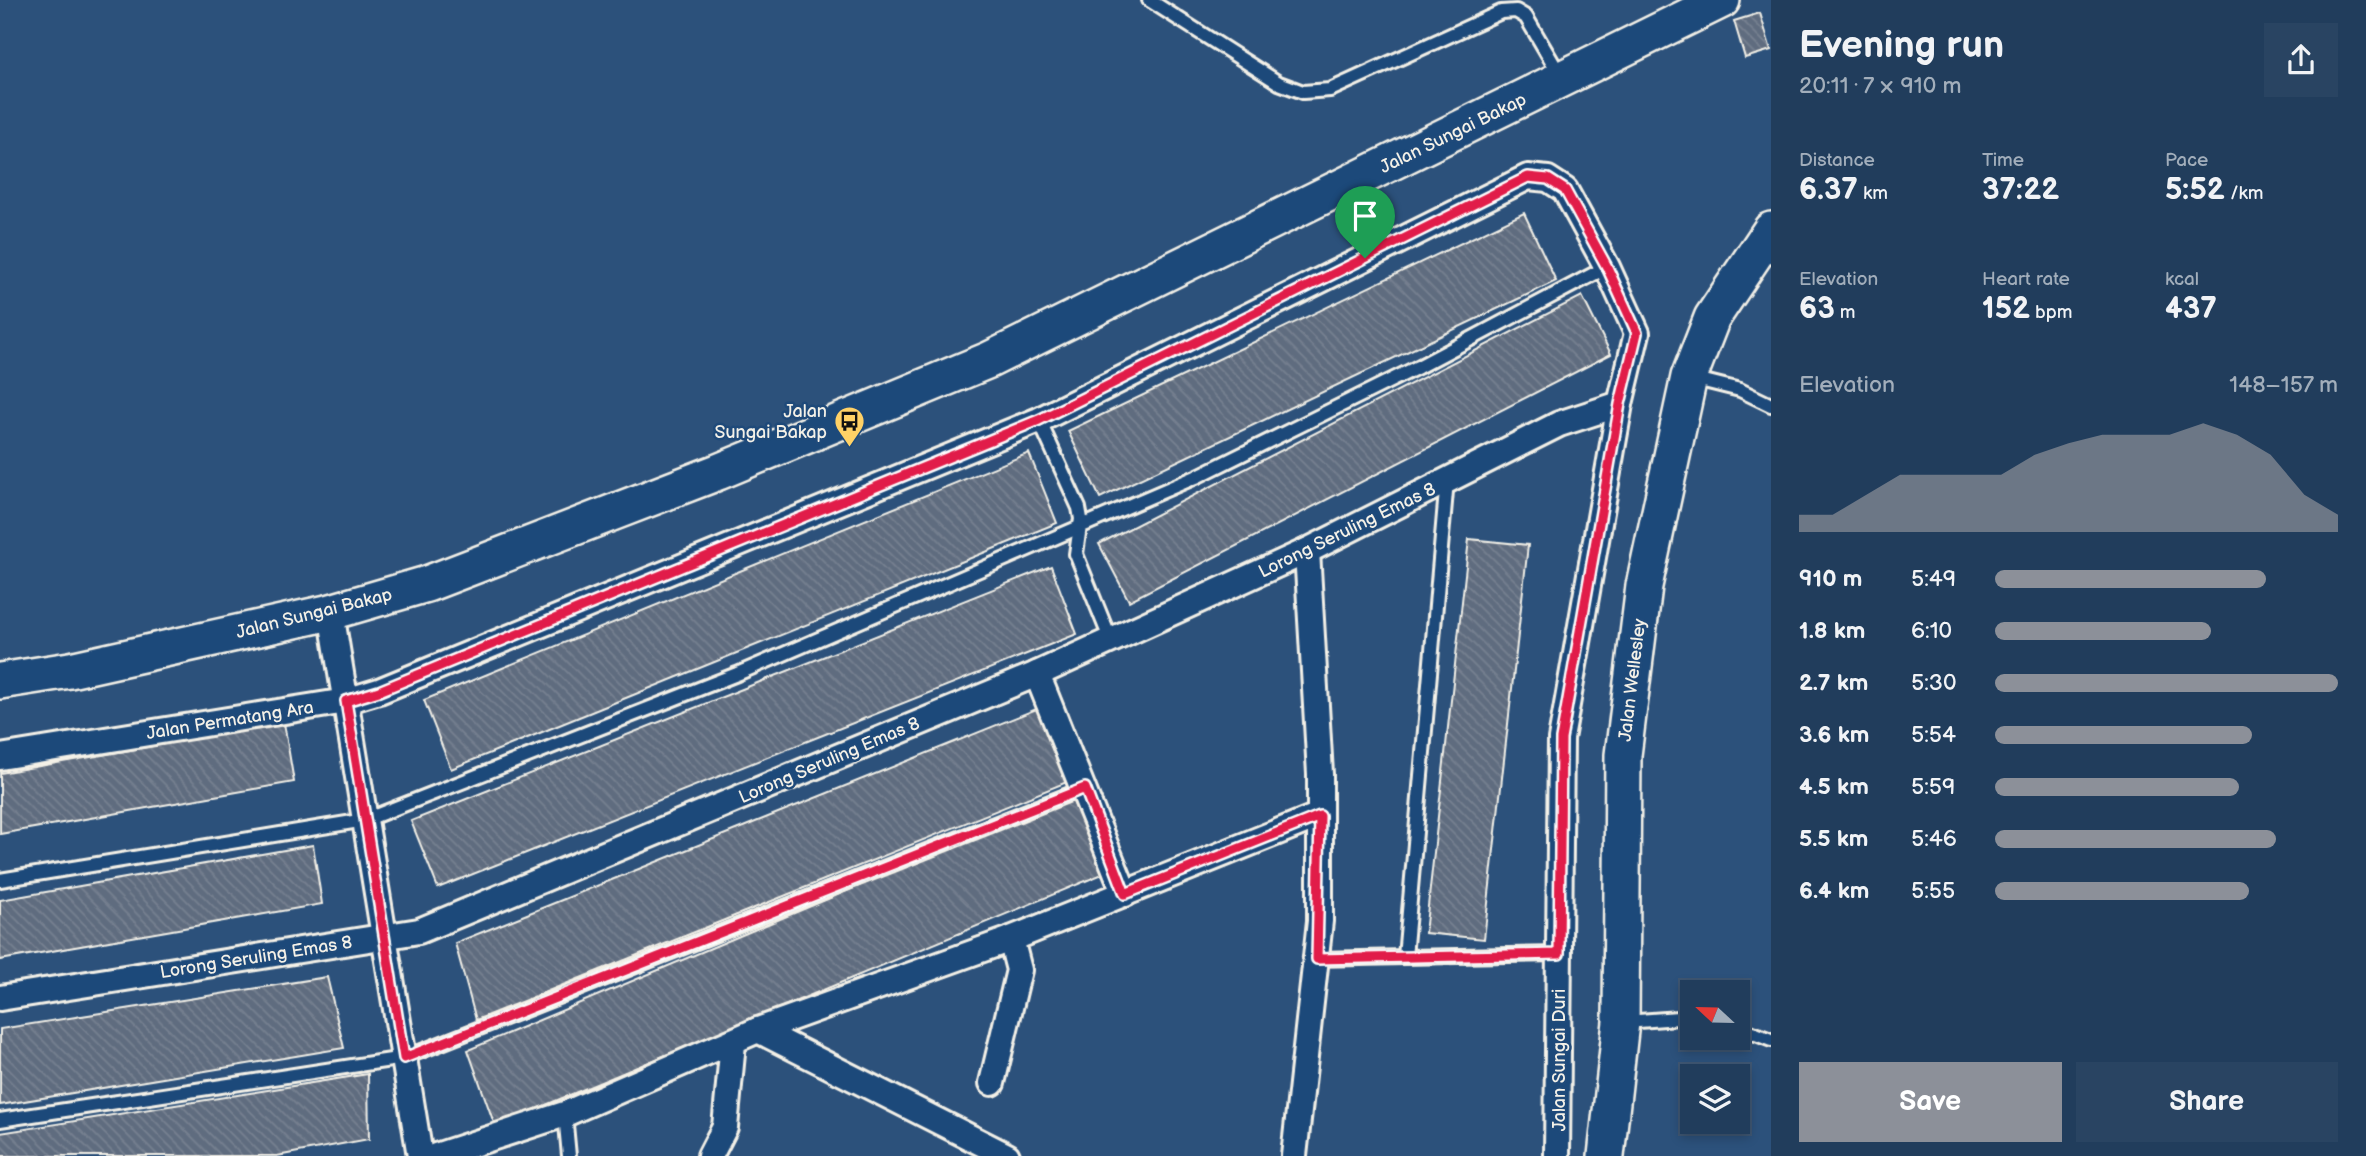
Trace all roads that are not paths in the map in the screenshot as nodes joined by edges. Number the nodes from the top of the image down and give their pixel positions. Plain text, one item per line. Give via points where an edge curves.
1 (1149, 0) edge
2 (1722, 0) edge
3 (1563, 80) junction
4 (1565, 190) joint
5 (1771, 230) edge
6 (1607, 267) junction
7 (1689, 377) junction
8 (1620, 404) junction
9 (1771, 405) edge
10 (1039, 420) junction
11 (1447, 481) junction
12 (1078, 528) junction
13 (1307, 551) junction
14 (331, 611) junction
15 (1111, 641) junction
16 (1037, 674) junction
17 (0, 681) edge
18 (346, 701) junction
19 (0, 757) edge
20 (1085, 788) junction
21 (1320, 816) junction
22 (365, 820) junction
23 (0, 880) edge
24 (1125, 894) junction
25 (384, 936) junction
26 (1011, 939) junction
27 (1559, 954) junction
28 (1405, 957) junction
29 (1317, 959) junction
30 (0, 998) edge
31 (1680, 1018) edge
32 (1621, 1022) junction
33 (758, 1030) junction
34 (1750, 1032) edge
35 (1771, 1040) edge
36 (733, 1043) junction
37 (404, 1058) junction
38 (992, 1083) dead end
39 (565, 1114) junction
40 (0, 1120) edge
41 (420, 1156) edge
42 (436, 1156) edge
43 (569, 1156) edge
44 (710, 1156) edge
45 (1007, 1156) edge
46 (1294, 1156) edge
47 (1557, 1156) edge
48 (1606, 1156) edge

1 - 3 lane via 1279,83 1303,92 1330,90 1501,12 1516,11 1526,17
2 - 3 main road, Jalan Sungai Bakap
3 - 14 main road, Jalan Sungai Bakap via 989,360 841,423 427,584
4 - 6 street, Jalan Sungai Duri
4 - 10 street, Jalan Permatang Ara via 1548,179 1528,177
5 - 7 main road, Jalan Wellesley via 1712,318
6 - 8 street, Jalan Sungai Duri via 1637,333
6 - 12 lane via 1418,368 1196,477
7 - 9 lane via 1740,390
7 - 32 main road, Jalan Wellesley via 1644,586 1623,755
8 - 11 street, Lorong Seruling Emas 8 via 1559,424
8 - 27 street, Jalan Sungai Duri via 1561,739
10 - 12 lane via 1079,508
10 - 18 street, Jalan Permatang Ara
11 - 13 street, Lorong Seruling Emas 8
11 - 28 lane
12 - 15 lane via 1076,554
12 - 22 lane via 737,674
13 - 15 street, Lorong Seruling Emas 8
13 - 21 street
14 - 17 main road, Jalan Sungai Bakap via 70,670
14 - 18 street
15 - 16 street, Lorong Seruling Emas 8
16 - 20 street
16 - 25 street, Lorong Seruling Emas 8 via 419,930
18 - 19 street, Jalan Permatang Ara
18 - 22 street
20 - 24 street
20 - 37 lane
21 - 24 street
21 - 29 street
22 - 23 lane
22 - 25 street
24 - 26 street
25 - 30 street, Lorong Seruling Emas 8
25 - 37 street
26 - 33 street
26 - 38 street via 1019,971
27 - 28 lane
27 - 47 street, Jalan Sungai Duri
28 - 29 lane
29 - 46 street
31 - 32 lane
32 - 48 main road, Jalan Wellesley
33 - 36 street
33 - 45 street
34 - 35 lane
36 - 39 street
36 - 44 street via 725,1127
37 - 40 lane
37 - 41 street
39 - 42 street
39 - 43 lane

